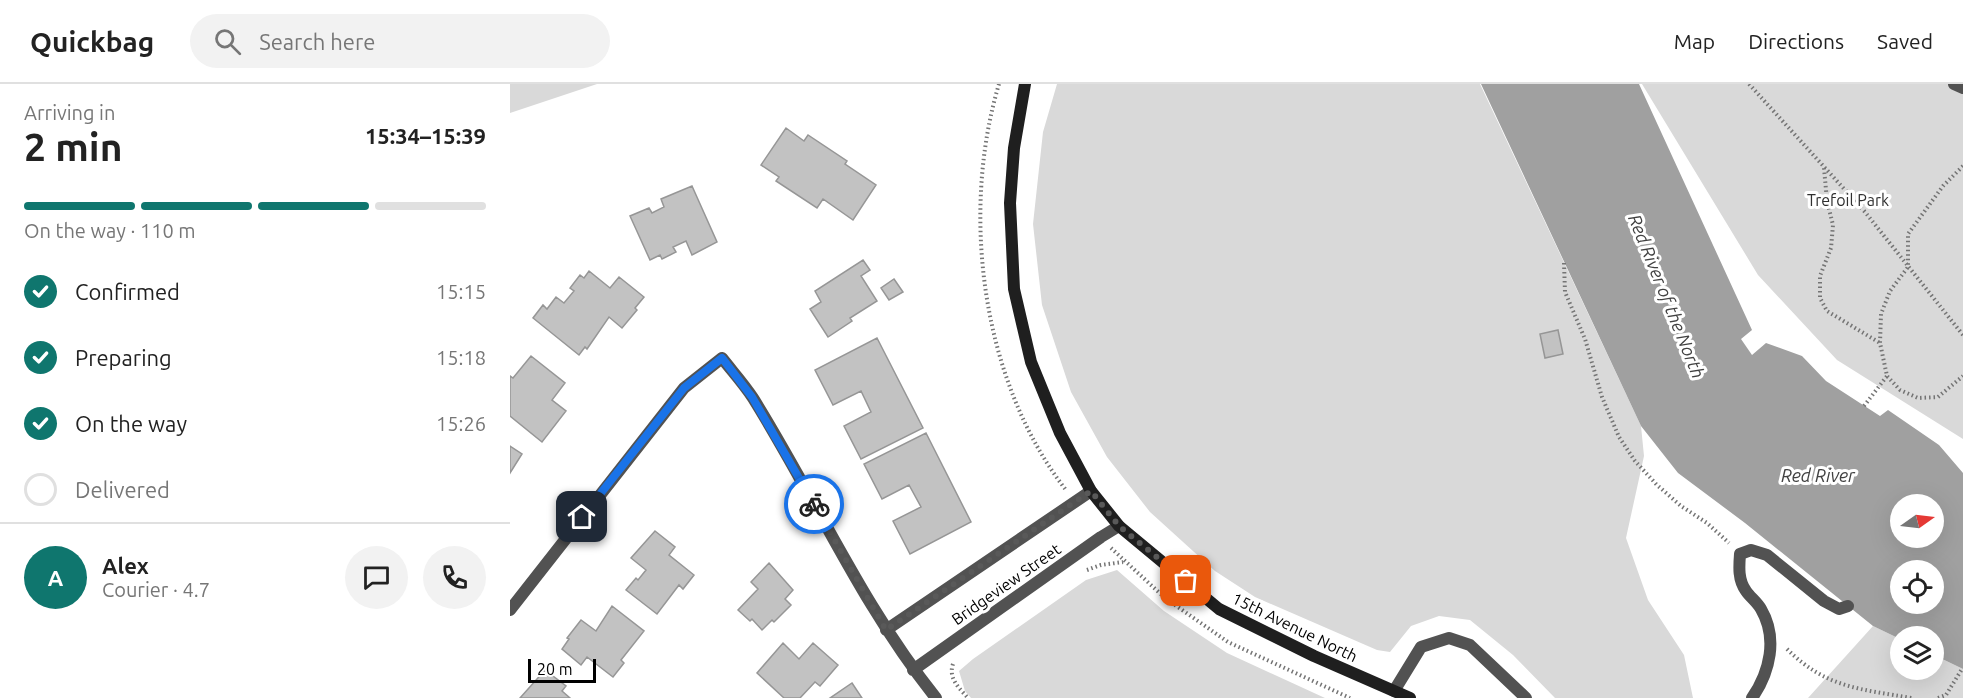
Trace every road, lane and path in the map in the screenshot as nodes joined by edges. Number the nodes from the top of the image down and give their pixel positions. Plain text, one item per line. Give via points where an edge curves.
1 (1025, 84) edge
2 (1749, 84) edge
3 (1954, 84) edge
4 (1963, 88) edge
5 (1823, 166) junction
6 (1963, 166) edge
7 (1564, 263) dead end
8 (1908, 267) junction
9 (1963, 335) edge
10 (1880, 343) junction
11 (1887, 376) junction
12 (1963, 376) edge
13 (1864, 406) dead end
14 (1091, 491) junction
15 (1119, 526) junction
16 (1740, 554) junction
17 (1124, 562) dead end
18 (1080, 573) dead end
19 (1848, 606) dead end
20 (510, 609) edge
21 (886, 630) junction
22 (1770, 631) junction
23 (957, 659) dead end
24 (1962, 669) edge
25 (913, 670) junction
26 (1394, 691) junction
27 (936, 698) edge
28 (968, 698) edge
29 (1410, 698) edge
30 (1526, 698) edge
31 (1752, 698) edge
32 (1912, 698) edge
33 (1938, 698) edge

1 - 14 main road, 15th Avenue North via 1010,203 1014,289 1031,362 1060,433
2 - 5 path
3 - 4 street
5 - 8 path
5 - 10 path via 1833,225 1831,248 1820,276 1820,298 1827,311
6 - 8 path via 1908,234
7 - 16 path via 1565,292 1619,437 1657,485
8 - 9 path
8 - 10 path via 1890,291 1881,314
10 - 11 path
11 - 12 path via 1900,390 1918,398 1938,398
11 - 13 path
14 - 15 main road, 15th Avenue North
14 - 21 street, Bridgeview Street
15 - 25 street, Bridgeview Street
15 - 26 main road, 15th Avenue North via 1220,609
16 - 19 street via 1751,550 1767,555 1824,600 1839,609
16 - 22 street via 1739,573 1745,590 1761,609
17 - 18 path
20 - 21 street via 684,388 722,358 752,397
21 - 25 street
22 - 31 street via 1770,658
22 - 32 path via 1799,661 1838,684
23 - 28 path via 952,665 953,679
24 - 33 path via 1946,695
25 - 27 street
26 - 29 main road, 15th Avenue North
26 - 30 street via 1421,647 1449,638 1470,645

